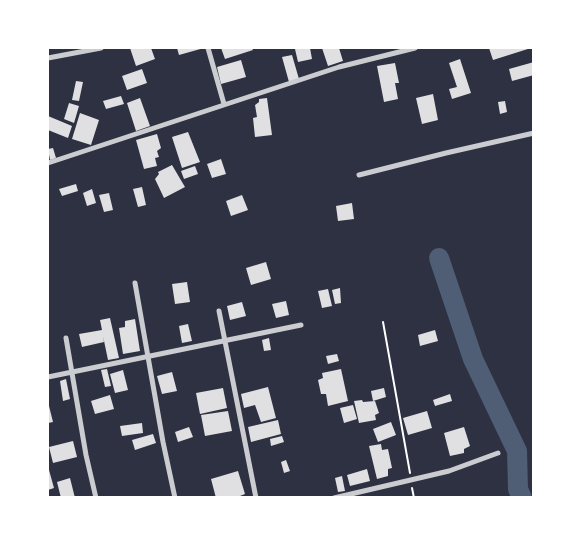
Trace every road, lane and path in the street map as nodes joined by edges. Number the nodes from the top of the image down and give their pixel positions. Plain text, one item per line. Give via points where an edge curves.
1 (101, 48) edge
2 (208, 48) edge
3 (415, 48) edge
4 (48, 58) edge
5 (224, 104) junction
6 (534, 134) edge
7 (48, 163) edge
8 (359, 175) dead end
9 (135, 284) dead end
10 (219, 311) dead end
11 (383, 322) dead end
12 (301, 325) dead end
13 (66, 338) dead end
14 (225, 339) junction
15 (147, 356) junction
16 (72, 371) junction
17 (48, 377) edge
18 (498, 453) dead end
19 (411, 481) junction
20 (96, 498) edge
21 (175, 498) edge
22 (256, 498) edge
23 (334, 498) edge
24 (414, 498) edge

1 - 4 street
2 - 5 street
3 - 5 street via 339,67
5 - 7 street
6 - 8 street
9 - 15 street
10 - 14 street
11 - 19 path
12 - 14 street
13 - 16 street
14 - 15 street
14 - 22 street
15 - 16 street
15 - 21 street
16 - 17 street
16 - 20 street
18 - 19 street
19 - 23 street
19 - 24 path

